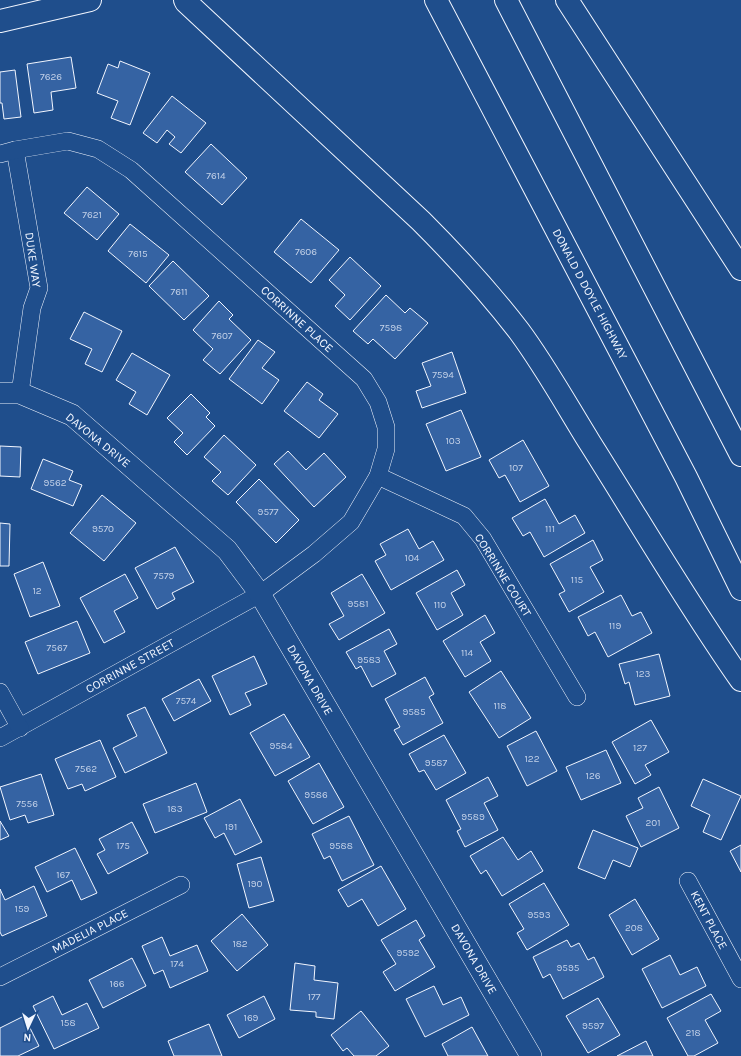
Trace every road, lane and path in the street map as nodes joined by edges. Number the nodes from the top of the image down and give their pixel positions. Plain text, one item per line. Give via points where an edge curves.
1 (90, 0) edge
2 (185, 0) edge
3 (436, 0) edge
4 (506, 0) edge
5 (567, 0) edge
6 (0, 21) edge
7 (8, 152) edge
8 (741, 269) edge
9 (20, 392) junction
10 (0, 393) edge
11 (741, 455) edge
12 (378, 476) junction
13 (741, 589) edge
14 (260, 594) junction
15 (741, 680) edge
16 (0, 692) edge
17 (576, 697) dead end
18 (20, 728) junction
19 (0, 738) edge
20 (688, 881) dead end
21 (181, 885) dead end
22 (0, 977) edge
23 (741, 979) edge
24 (532, 1056) edge

1 - 6 main road
2 - 15 main road via 421,220 490,294 520,333 558,391 707,631
3 - 13 main road, DONALD D DOYLE HIGHWAY via 686,477
4 - 11 main road
5 - 8 main road
7 - 9 street, DUKE WAY via 39,288 32,308
7 - 12 street, CORRINNE PLACE via 68,141 98,149 131,170 364,379 378,402 386,427 386,449
9 - 10 street, DAVONA DRIVE
9 - 14 street, DAVONA DRIVE via 72,415 227,550
12 - 14 street, CORRINNE PLACE via 351,522 314,554
12 - 17 street, CORRINNE COURT via 464,516 483,539
14 - 18 street, CORRINNE STREET
14 - 24 street, DAVONA DRIVE
16 - 18 street
18 - 19 street, CORRINNE STREET
20 - 23 street, KENT PLACE
21 - 22 street, MADELIA PLACE

